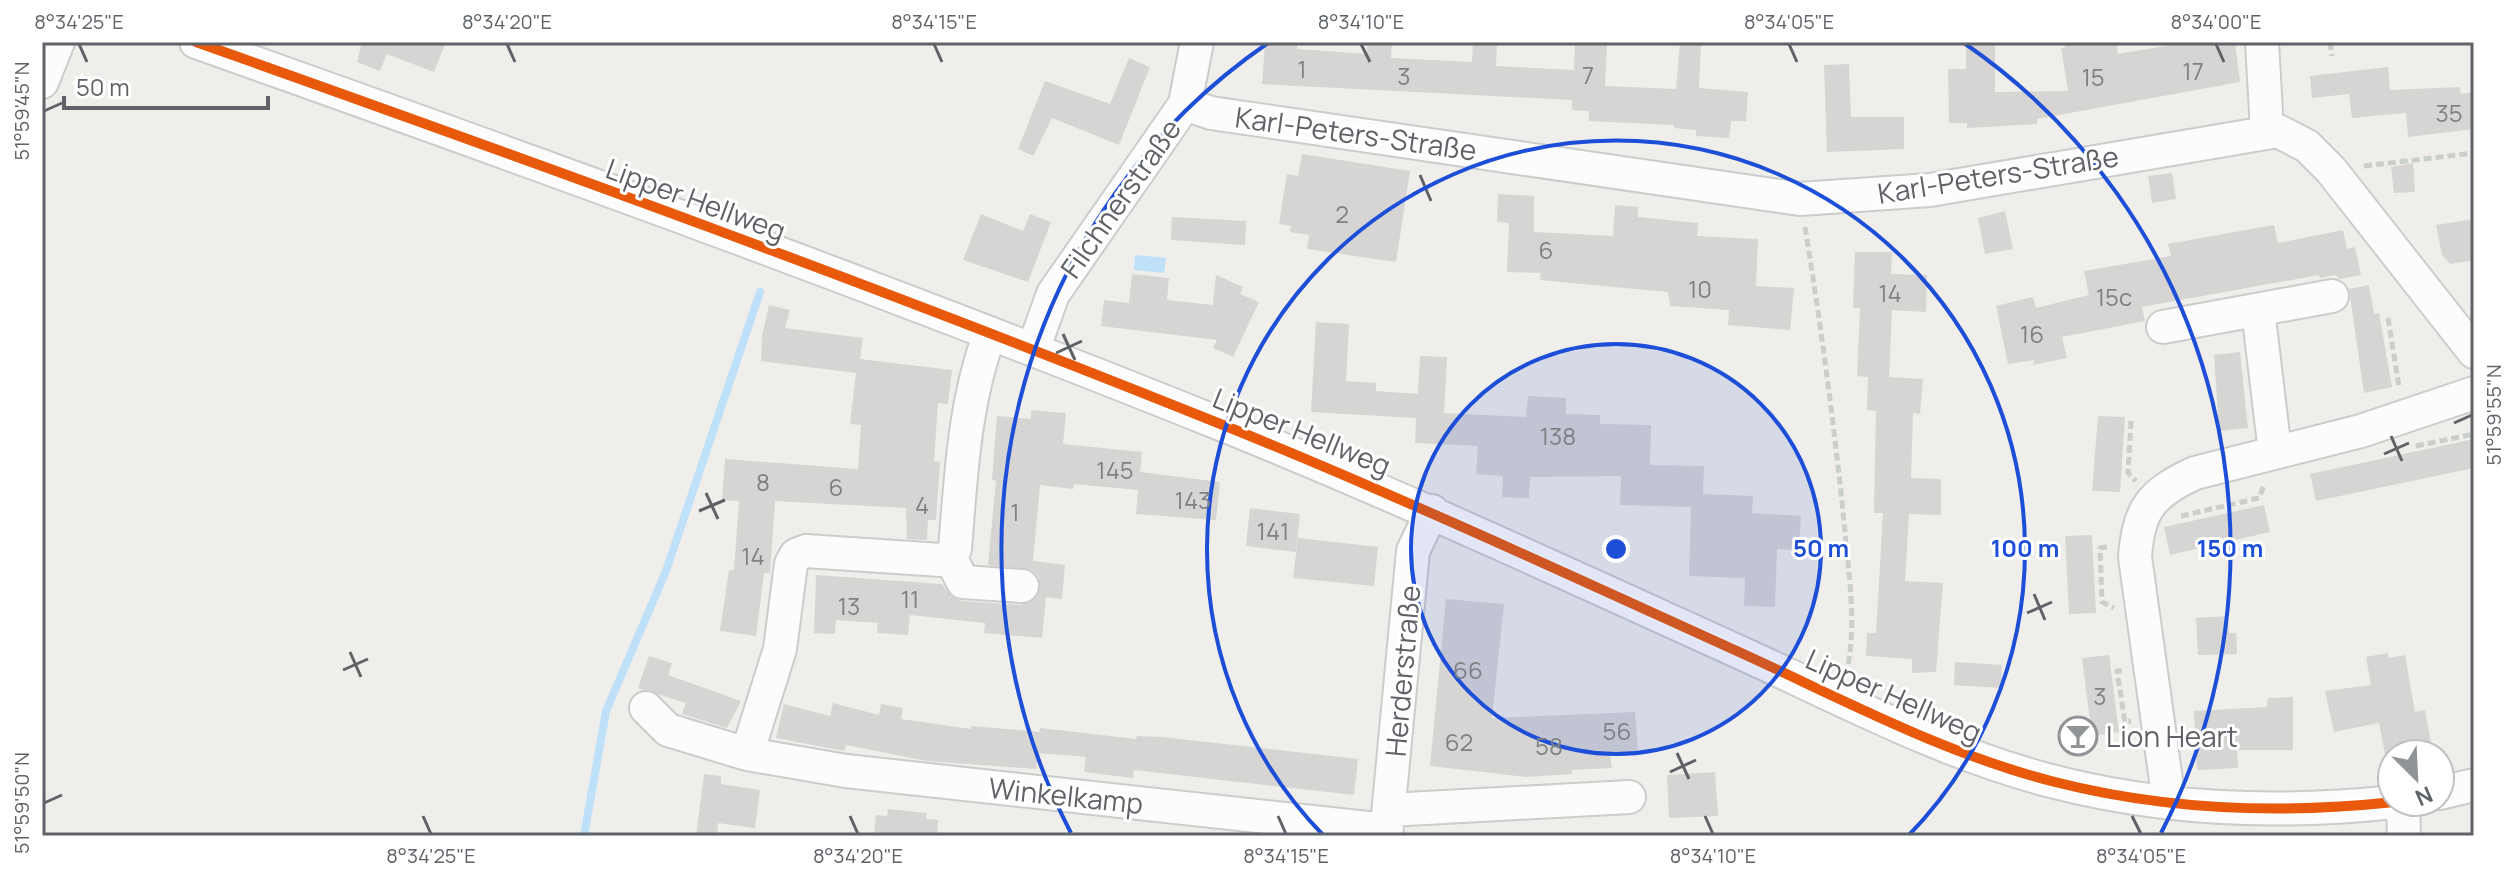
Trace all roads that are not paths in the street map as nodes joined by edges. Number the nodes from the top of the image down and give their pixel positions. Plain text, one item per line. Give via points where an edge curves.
1 (58, 42) edge
2 (196, 42) edge
3 (1197, 42) edge
4 (2262, 42) edge
5 (233, 48) edge
6 (42, 82) edge
7 (1185, 104) junction
8 (2267, 130) junction
9 (2332, 296) dead end
10 (2258, 310) junction
11 (2163, 327) dead end
12 (990, 333) junction
13 (1033, 350) junction
14 (2474, 352) edge
15 (2474, 393) edge
16 (2275, 452) junction
17 (1432, 511) junction
18 (950, 557) junction
19 (1022, 586) dead end
20 (646, 708) dead end
21 (747, 754) junction
22 (1629, 797) dead end
23 (2169, 802) junction
24 (2376, 804) edge
25 (1387, 825) edge

1 - 6 street
2 - 5 street, Lipper Hellweg
3 - 7 street, Filchnerstraße
4 - 8 street
5 - 12 street, Lipper Hellweg
7 - 8 street, Karl-Peters-Straße via 1211,113 1800,199 1930,190
7 - 13 street, Filchnerstraße via 1053,294
8 - 14 street via 2292,135 2331,170
9 - 10 street
10 - 11 street
10 - 16 street
12 - 13 street, Lipper Hellweg
12 - 18 street via 966,422 955,549
13 - 17 street, Lipper Hellweg
15 - 16 street via 2404,418
16 - 23 street via 2171,484 2147,507 2137,531 2135,557
17 - 23 street, Lipper Hellweg via 1958,752 2056,783
17 - 25 street, Herderstraße via 1413,551
18 - 19 street via 963,582
18 - 21 street via 806,551 796,555 780,649
20 - 21 street, Winkelkamp via 668,730
21 - 25 street, Winkelkamp via 846,771
22 - 25 street, Winkelkamp
23 - 24 street, Lipper Hellweg via 2319,810

